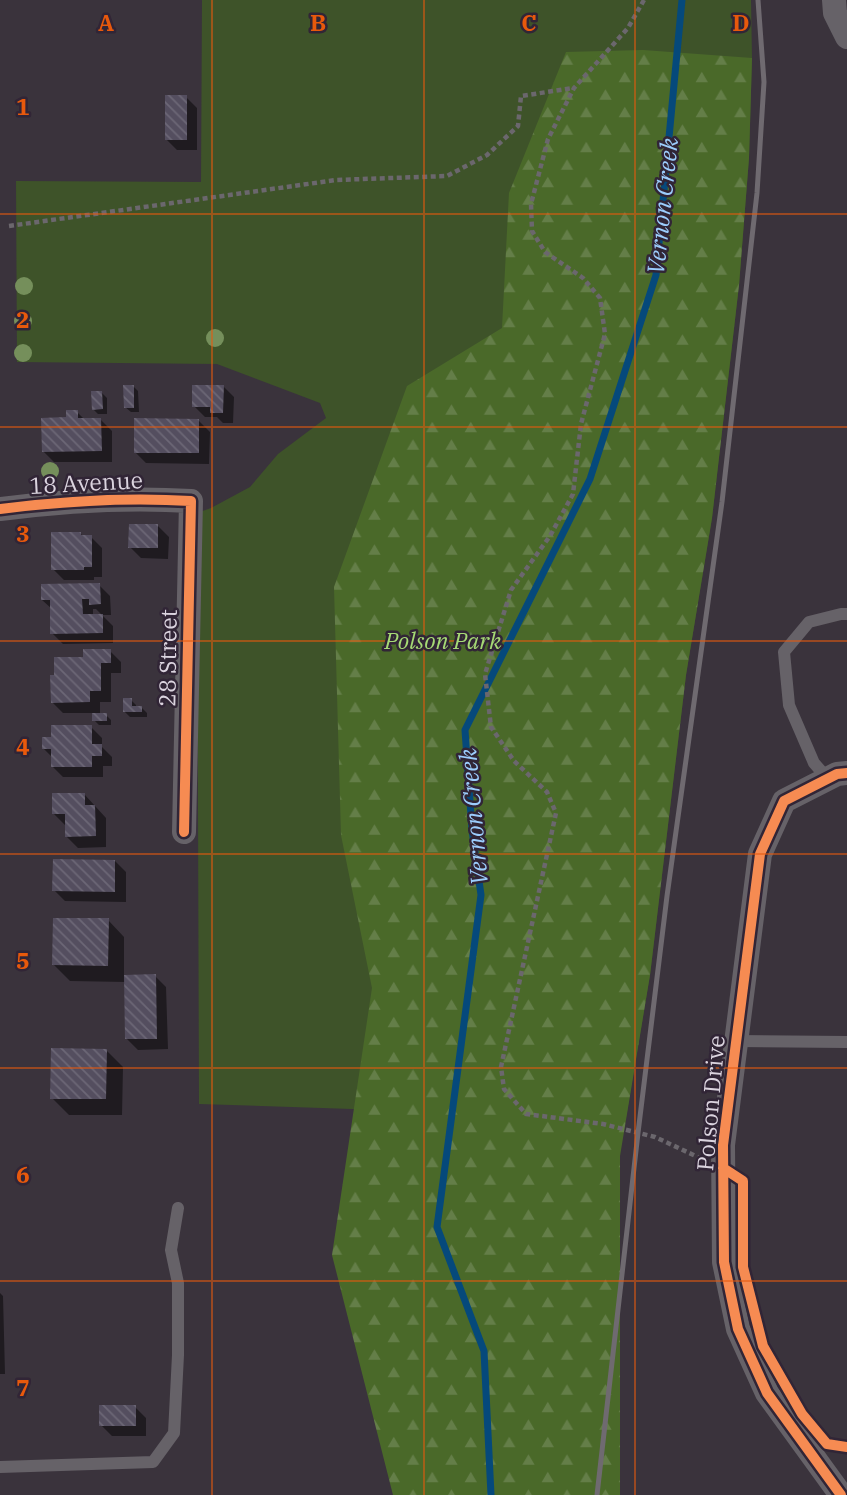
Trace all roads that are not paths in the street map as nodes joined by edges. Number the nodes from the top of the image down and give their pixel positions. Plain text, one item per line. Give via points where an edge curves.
1 (834, 0) edge
2 (847, 37) edge
3 (175, 500) joint
4 (0, 509) edge
5 (847, 614) edge
6 (837, 776) edge
7 (184, 832) dead end
8 (736, 1041) junction
9 (847, 1042) edge
10 (178, 1208) dead end
11 (0, 1467) edge
12 (841, 1487) edge

1 - 2 street
3 - 4 street, 18 Avenue
3 - 7 street, 28 Street via 191,501
5 - 6 lane via 809,622 785,652 789,705 814,763
6 - 8 street, Polson Drive via 784,801 760,854
8 - 9 lane
8 - 12 street, Polson Drive via 723,1145 723,1262 738,1329 767,1393
10 - 11 lane via 171,1250 178,1283 174,1433 153,1462

